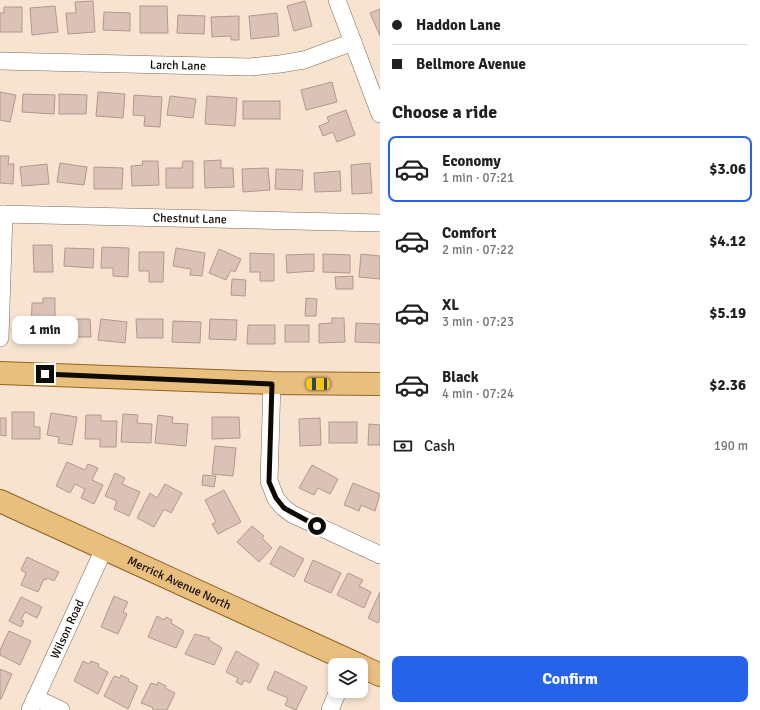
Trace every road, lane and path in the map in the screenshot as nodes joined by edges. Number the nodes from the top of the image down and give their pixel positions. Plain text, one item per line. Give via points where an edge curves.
1 (337, 0) edge
2 (353, 42) junction
3 (0, 61) edge
4 (380, 114) edge
5 (2, 214) edge
6 (380, 223) edge
7 (0, 338) edge
8 (0, 373) edge
9 (272, 384) junction
10 (380, 384) edge
11 (0, 501) edge
12 (104, 549) junction
13 (380, 555) edge
14 (342, 658) edge
15 (368, 670) edge
16 (380, 675) edge
17 (335, 698) edge
18 (33, 704) edge
19 (61, 710) edge
20 (330, 710) edge

1 - 2 street
2 - 3 street, Larch Lane via 304,60 250,67
2 - 4 street
5 - 6 street, Chestnut Lane
5 - 7 street
8 - 9 main road
9 - 10 main road
9 - 13 street via 269,482 276,498 292,514
11 - 12 main road, Merrick Avenue North
12 - 14 main road, Merrick Avenue North
12 - 18 street, Wilson Road
15 - 16 main road, Merrick Avenue North
17 - 20 street
18 - 19 street

